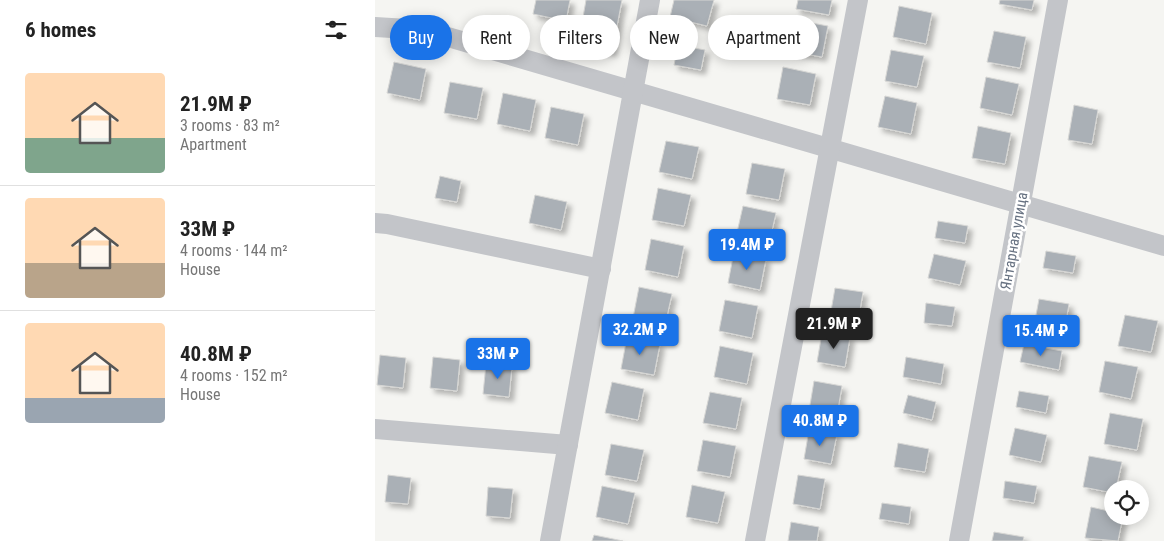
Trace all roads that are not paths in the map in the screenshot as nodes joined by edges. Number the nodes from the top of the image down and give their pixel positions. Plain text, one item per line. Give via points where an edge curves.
1 (650, 0) edge
2 (858, 0) edge
3 (1058, 0) edge
4 (375, 27) edge
5 (634, 91) junction
6 (830, 148) junction
7 (1021, 204) junction
8 (375, 223) edge
9 (1164, 246) edge
10 (601, 269) junction
11 (375, 429) edge
12 (568, 445) junction
13 (550, 541) edge
14 (755, 541) edge
15 (959, 541) edge

1 - 5 street
2 - 6 street
3 - 7 street, Янтарная улица
4 - 5 street via 424,30
5 - 6 street
5 - 10 street
6 - 7 street
6 - 14 street
7 - 9 street
7 - 15 street, Янтарная улица
8 - 10 street
10 - 12 street
11 - 12 street
12 - 13 street

